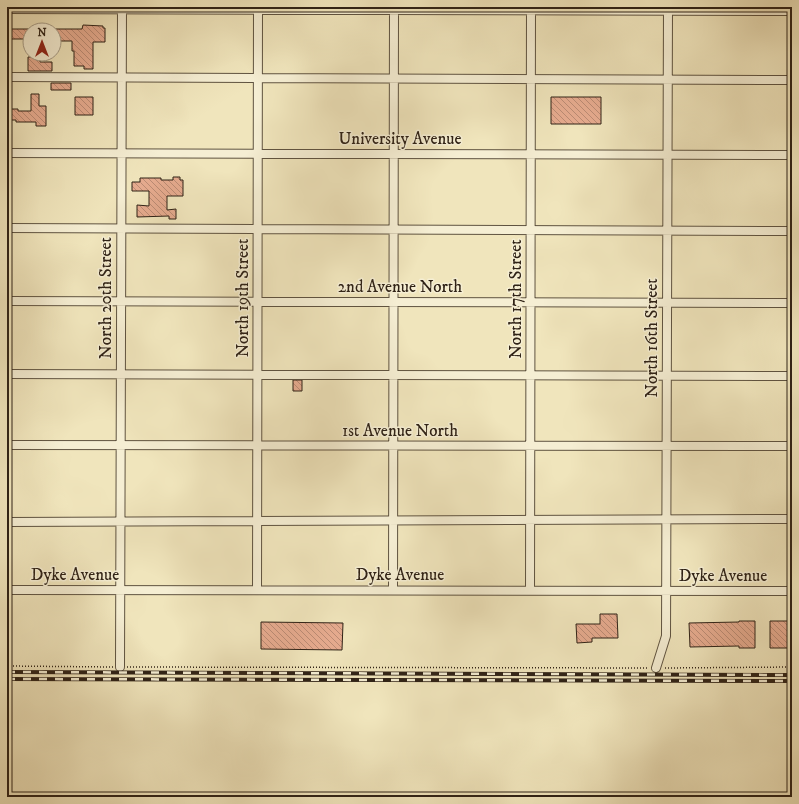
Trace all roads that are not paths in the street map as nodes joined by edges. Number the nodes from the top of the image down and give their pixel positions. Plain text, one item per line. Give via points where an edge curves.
1 (122, 8) edge
2 (668, 8) edge
3 (7, 9) edge
4 (258, 9) edge
5 (394, 9) edge
6 (531, 9) edge
7 (792, 11) edge
8 (7, 77) edge
9 (122, 78) junction
10 (258, 78) junction
11 (394, 78) junction
12 (531, 79) junction
13 (668, 79) junction
14 (792, 80) edge
15 (122, 153) junction
16 (7, 154) edge
17 (258, 154) junction
18 (394, 154) junction
19 (531, 154) junction
20 (668, 155) junction
21 (792, 155) edge
22 (7, 228) edge
23 (121, 229) junction
24 (257, 229) junction
25 (395, 230) junction
26 (531, 230) junction
27 (667, 231) junction
28 (792, 231) edge
29 (7, 301) edge
30 (121, 302) junction
31 (257, 302) junction
32 (394, 302) junction
33 (531, 302) junction
34 (667, 302) junction
35 (792, 302) edge
36 (7, 374) edge
37 (121, 374) junction
38 (258, 374) junction
39 (394, 375) junction
40 (530, 375) junction
41 (667, 376) junction
42 (792, 376) edge
43 (7, 445) edge
44 (121, 445) junction
45 (257, 446) junction
46 (394, 446) junction
47 (530, 446) junction
48 (667, 446) junction
49 (792, 446) edge
50 (666, 519) junction
51 (792, 519) edge
52 (394, 520) junction
53 (530, 520) junction
54 (120, 521) junction
55 (257, 521) junction
56 (7, 522) edge
57 (7, 590) edge
58 (120, 590) junction
59 (257, 590) junction
60 (393, 590) junction
61 (530, 590) junction
62 (666, 591) junction
63 (792, 591) edge
64 (120, 667) road end
65 (656, 668) road end

1 - 3 street
1 - 4 street
1 - 9 street, North 20th Street
2 - 6 street
2 - 7 street
2 - 13 street, North 16th Street
4 - 5 street
4 - 10 street, North 19th Street
5 - 6 street
5 - 11 street
6 - 12 street, North 17th Street
8 - 9 street
9 - 10 street
9 - 15 street, North 20th Street
10 - 11 street
10 - 17 street, North 19th Street
11 - 12 street
11 - 18 street
12 - 13 street
12 - 19 street, North 17th Street
13 - 14 street
13 - 20 street, North 16th Street
15 - 16 street, University Avenue
15 - 17 street, University Avenue
15 - 23 street, North 20th Street
17 - 18 street, University Avenue
17 - 24 street, North 19th Street
18 - 19 street, University Avenue
18 - 25 street
19 - 20 street, University Avenue
19 - 26 street, North 17th Street
20 - 21 street, University Avenue
20 - 27 street, North 16th Street
22 - 23 street
23 - 24 street
23 - 30 street, North 20th Street
24 - 25 street
24 - 31 street, North 19th Street
25 - 26 street
25 - 32 street
26 - 27 street
26 - 33 street, North 17th Street
27 - 28 street
27 - 34 street, North 16th Street
29 - 30 street, 2nd Avenue North
30 - 31 street, 2nd Avenue North
30 - 37 street, North 20th Street
31 - 32 street, 2nd Avenue North
31 - 38 street, North 19th Street
32 - 33 street, 2nd Avenue North
32 - 39 street
33 - 34 street, 2nd Avenue North
33 - 40 street, North 17th Street
34 - 35 street, 2nd Avenue North
34 - 41 street, North 16th Street
36 - 37 street
37 - 38 street
37 - 44 street, North 20th Street
38 - 39 street
38 - 45 street, North 19th Street
39 - 40 street
39 - 46 street
40 - 41 street
40 - 47 street, North 17th Street
41 - 42 street
41 - 48 street, North 16th Street
43 - 44 street, 1st Avenue North
44 - 45 street, 1st Avenue North
44 - 54 street, North 20th Street
45 - 46 street, 1st Avenue North
45 - 55 street, North 19th Street
46 - 47 street, 1st Avenue North
46 - 52 street
47 - 48 street, 1st Avenue North
47 - 53 street, North 17th Street
48 - 49 street, 1st Avenue North
48 - 50 street, North 16th Street
50 - 51 street
50 - 53 street
50 - 62 street, North 16th Street
52 - 53 street
52 - 55 street
52 - 60 street
53 - 61 street, North 17th Street
54 - 55 street
54 - 56 street
54 - 58 street, North 20th Street
55 - 59 street, North 19th Street
57 - 58 street, Dyke Avenue
58 - 59 street, Dyke Avenue
58 - 64 street, North 20th Street
59 - 60 street, Dyke Avenue
60 - 61 street, Dyke Avenue
61 - 62 street, Dyke Avenue
62 - 63 street, Dyke Avenue
62 - 65 street, North 16th Street via 666,636

